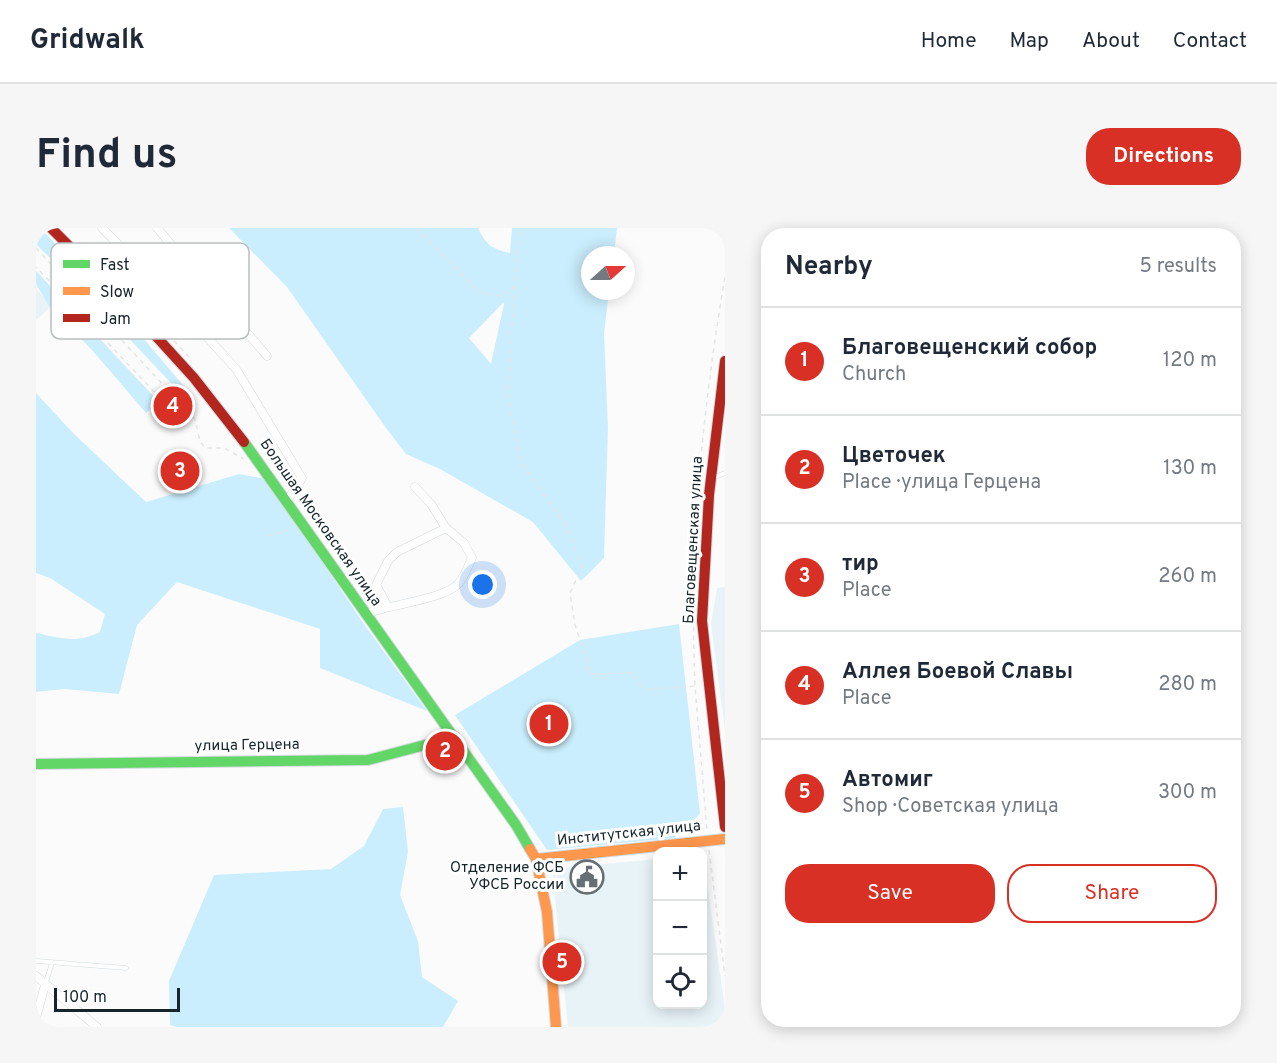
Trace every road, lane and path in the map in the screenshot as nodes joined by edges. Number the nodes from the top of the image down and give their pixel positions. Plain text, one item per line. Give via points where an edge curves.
1 (51, 228) edge
2 (102, 228) edge
3 (157, 228) edge
4 (416, 228) edge
5 (520, 228) edge
6 (66, 243) edge
7 (117, 243) edge
8 (170, 243) edge
9 (36, 248) edge
10 (51, 264) edge
11 (36, 267) edge
12 (51, 283) edge
13 (515, 286) junction
14 (249, 335) edge
15 (104, 339) edge
16 (121, 339) edge
17 (158, 339) edge
18 (209, 339) edge
19 (267, 356) dead end
20 (725, 361) edge
21 (168, 390) junction
22 (160, 398) junction
23 (180, 403) junction
24 (252, 452) junction
25 (725, 473) edge
26 (711, 478) junction
27 (415, 487) dead end
28 (287, 501) junction
29 (303, 525) junction
30 (446, 528) junction
31 (267, 536) dead end
32 (388, 607) junction
33 (366, 614) junction
34 (455, 737) junction
35 (721, 742) edge
36 (36, 764) edge
37 (725, 827) edge
38 (725, 838) edge
39 (708, 840) junction
40 (536, 859) junction
41 (36, 962) edge
42 (52, 963) junction
43 (126, 968) dead end
44 (36, 976) edge
45 (725, 976) edge
46 (45, 985) junction
47 (36, 1018) edge
48 (97, 1027) edge
49 (556, 1027) edge

1 - 6 main road, Большая Московская улица
2 - 7 street
3 - 8 street
4 - 13 path via 480,293 503,296
5 - 13 path
9 - 10 path
11 - 12 path
13 - 39 path via 507,393 521,463 566,525 582,567 570,593 589,674 632,674 644,690 694,686
14 - 19 street
15 - 22 path
16 - 21 path
17 - 24 main road, Большая Московская улица
18 - 28 street via 236,369 302,478
20 - 26 main road, Благовещенская улица
21 - 22 path
21 - 23 path
22 - 23 path via 172,416 182,409
23 - 24 path via 195,418 205,448 224,448 244,459
24 - 28 main road, Большая Московская улица
25 - 26 lane
26 - 35 main road, Благовещенская улица via 702,621
27 - 30 street
28 - 29 main road, Большая Московская улица
29 - 31 path
29 - 33 main road, Большая Московская улица
30 - 32 street via 397,552 388,561 375,585
30 - 32 street via 464,543 472,558 464,577 444,592
32 - 33 street
33 - 34 main road, Большая Московская улица
34 - 36 main road, улица Герцена via 368,759
34 - 40 main road, Большая Московская улица
35 - 37 main road, Благовещенская улица
38 - 39 main road, Институтская улица
39 - 40 main road, Институтская улица
39 - 45 path
40 - 49 main road, Большая Московская улица via 547,912
41 - 42 lane
42 - 43 lane
42 - 46 lane
44 - 46 street
46 - 47 street
46 - 48 street

